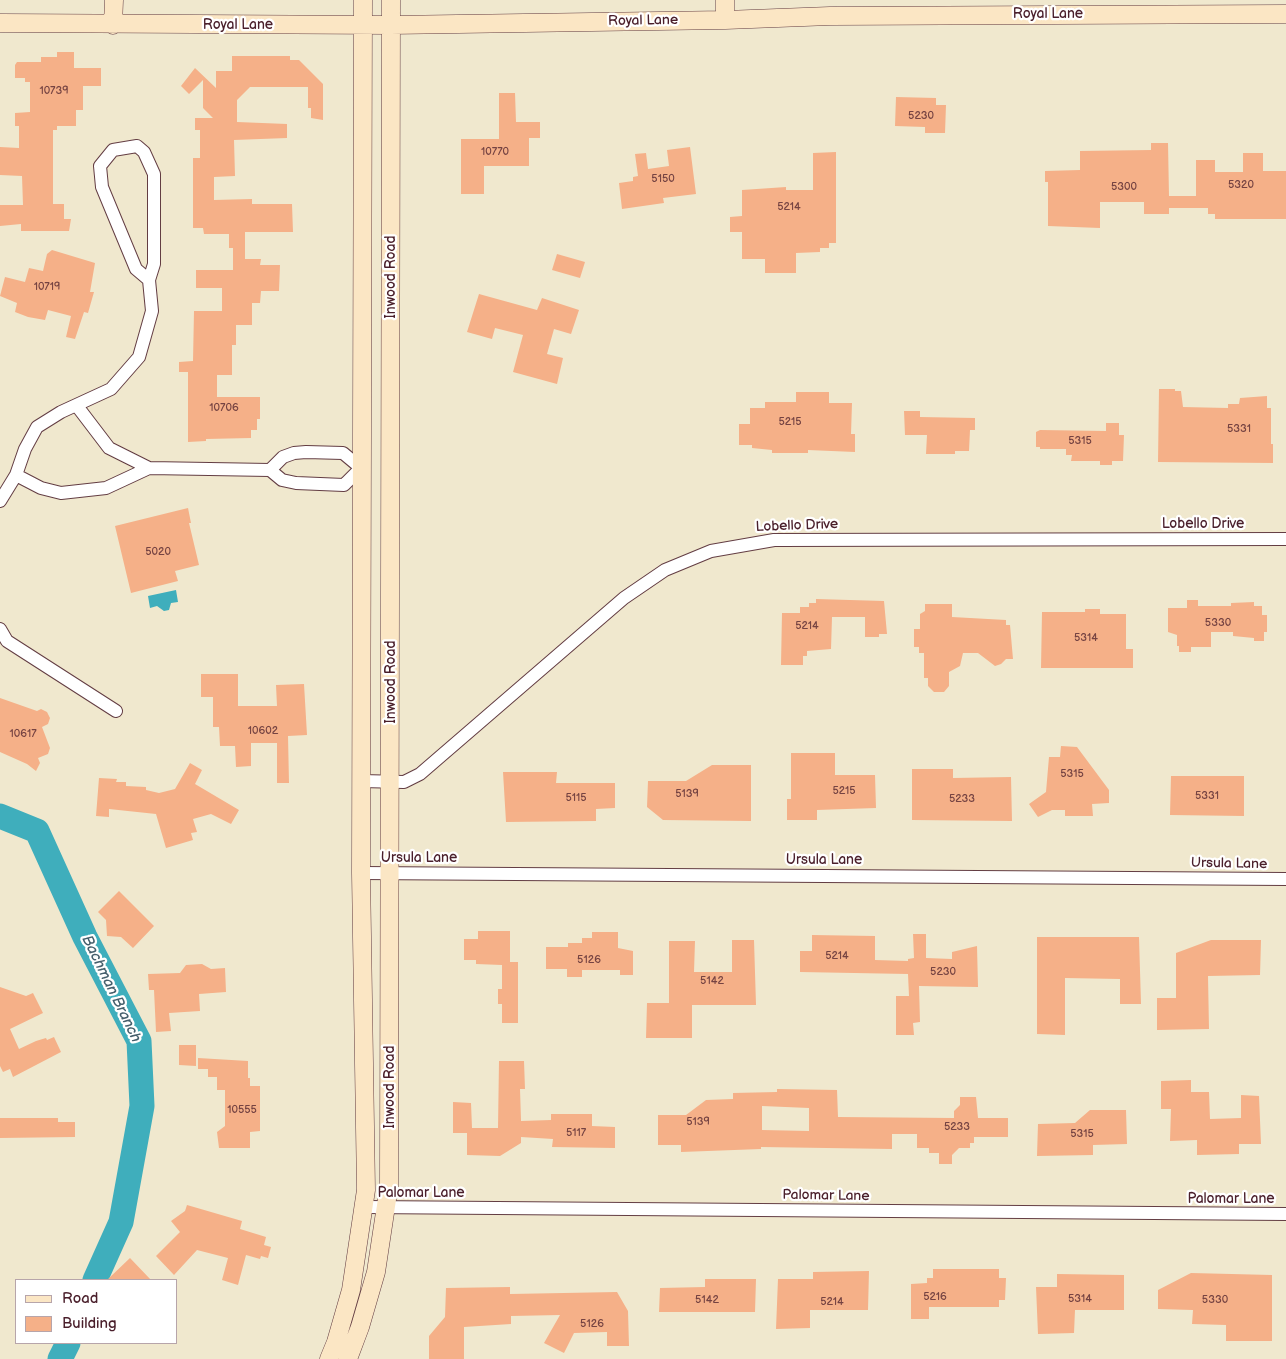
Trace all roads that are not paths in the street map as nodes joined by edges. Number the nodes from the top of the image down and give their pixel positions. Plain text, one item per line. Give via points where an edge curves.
1 (114, 0) edge
2 (363, 0) edge
3 (391, 0) edge
4 (725, 0) edge
5 (1177, 7) edge
6 (1286, 14) edge
7 (725, 20) junction
8 (0, 23) edge
9 (113, 25) junction
10 (362, 25) junction
11 (391, 25) junction
12 (149, 280) junction
13 (77, 406) junction
14 (149, 468) junction
15 (361, 468) junction
16 (390, 468) junction
17 (270, 470) junction
18 (16, 475) junction
19 (0, 501) edge
20 (1286, 539) edge
21 (0, 629) edge
22 (116, 711) dead end
23 (361, 781) junction
24 (390, 782) junction
25 (361, 873) junction
26 (390, 873) junction
27 (1286, 879) edge
28 (365, 1207) junction
29 (387, 1207) junction
30 (1286, 1214) edge
31 (329, 1359) edge
32 (348, 1359) edge

1 - 9 main road
2 - 10 main road, Inwood Road
3 - 11 main road, Inwood Road
4 - 7 main road
5 - 6 main road, Royal Lane
5 - 7 main road, Royal Lane
7 - 11 main road, Royal Lane
8 - 9 main road, Royal Lane
9 - 10 main road, Royal Lane
10 - 11 main road, Royal Lane
10 - 15 main road, Inwood Road
11 - 16 main road, Inwood Road
12 - 12 street via 154,264 154,174 144,152 137,146 113,150 100,166 102,187 136,269
12 - 13 street via 152,311 139,357 110,390
13 - 14 street via 109,448
13 - 18 street via 37,427
14 - 17 street
14 - 18 street via 106,488 84,491 61,492 41,488
15 - 16 main road
15 - 17 street via 344,485 296,484 282,480
15 - 17 street via 343,452 306,452 283,457
15 - 23 main road, Inwood Road
16 - 24 main road, Inwood Road
18 - 19 street
20 - 24 street, Lobello Drive via 774,540 712,551 665,570 624,598 433,765 404,782
21 - 22 street via 7,640
23 - 24 street, Lobello Drive
23 - 25 main road, Inwood Road
24 - 26 main road, Inwood Road
25 - 26 street, Ursula Lane
25 - 28 main road, Inwood Road
26 - 27 street, Ursula Lane
26 - 29 main road, Inwood Road
28 - 29 street, Palomar Lane
28 - 31 main road, Inwood Road via 351,1290
29 - 30 street, Palomar Lane
29 - 32 main road, Inwood Road via 376,1272

